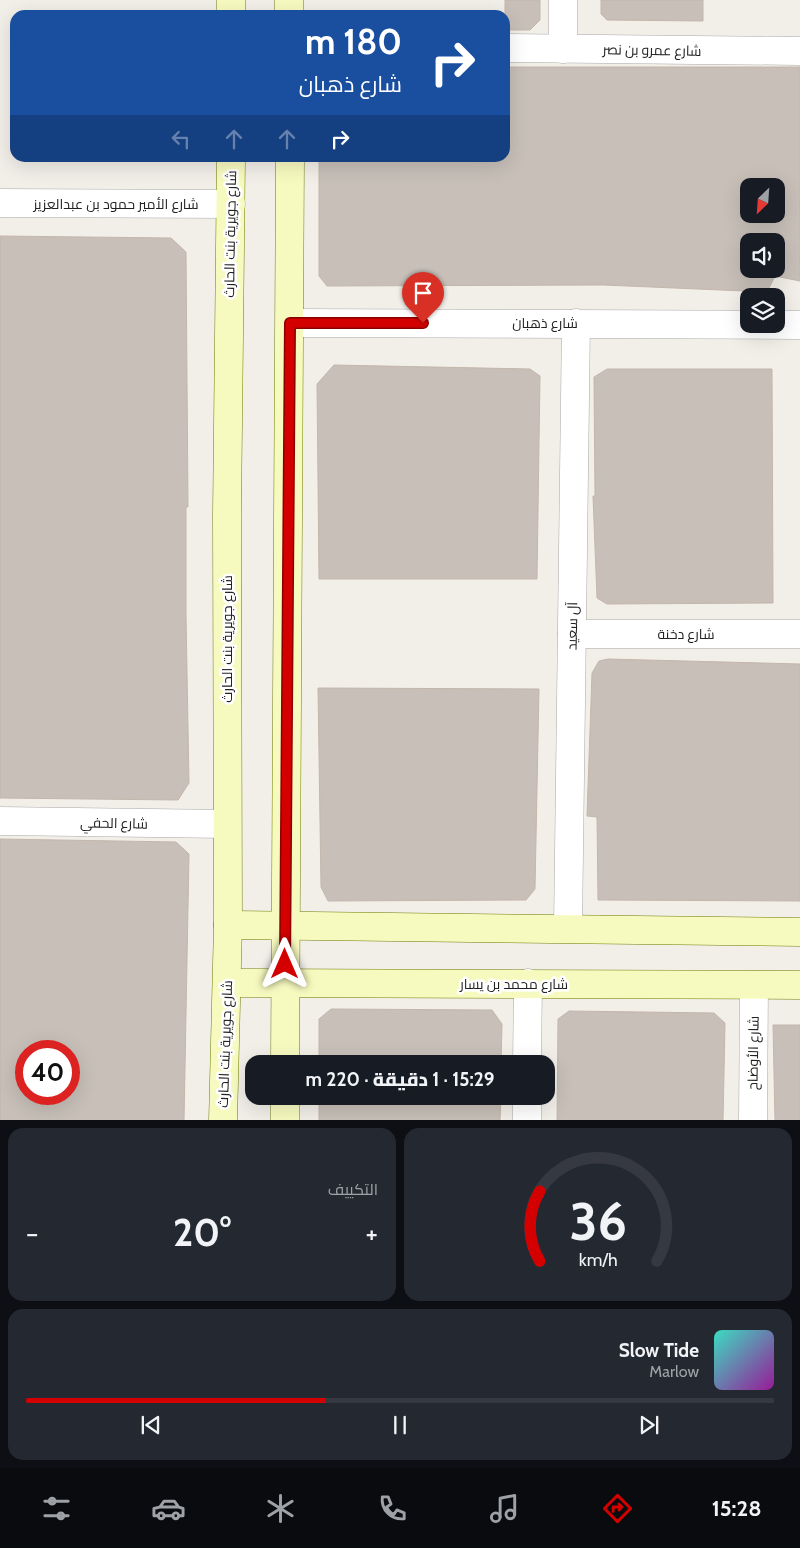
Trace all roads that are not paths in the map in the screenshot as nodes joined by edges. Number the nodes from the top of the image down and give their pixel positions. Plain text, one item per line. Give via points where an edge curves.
1 (563, 0) edge
2 (510, 48) edge
3 (563, 49) junction
4 (800, 52) edge
5 (231, 162) edge
6 (290, 162) edge
7 (0, 204) edge
8 (231, 204) junction
9 (290, 323) junction
10 (576, 323) junction
11 (800, 325) edge
12 (572, 634) junction
13 (800, 634) edge
14 (0, 821) edge
15 (227, 824) junction
16 (228, 925) junction
17 (285, 925) junction
18 (360, 926) junction
19 (568, 928) junction
20 (799, 932) edge
21 (227, 983) junction
22 (285, 984) junction
23 (360, 984) junction
24 (528, 984) junction
25 (754, 985) junction
26 (800, 985) edge
27 (282, 1055) edge
28 (283, 1055) edge
29 (528, 1055) edge
30 (224, 1091) junction
31 (285, 1105) edge
32 (527, 1105) edge
33 (223, 1120) edge
34 (285, 1120) edge
35 (527, 1120) edge
36 (753, 1120) edge

1 - 3 street
2 - 3 street, شارع عمرو بن نصر
3 - 4 street, شارع عمرو بن نصر
5 - 8 street, شارع جويرية بنت الحارث
6 - 9 street
7 - 8 street, شارع الأمير حمود بن عبدالعزيز
8 - 15 street, شارع جويرية بنت الحارث via 226,514
9 - 10 street, شارع ذهبان
9 - 17 street
10 - 11 street, شارع ذهبان
10 - 12 street, آل سعيد
12 - 13 street, شارع دخنة
12 - 19 street, آل سعيد
14 - 15 street, شارع الحفي
15 - 16 street, شارع جويرية بنت الحارث
16 - 17 street
16 - 21 street, شارع جويرية بنت الحارث
17 - 18 street
17 - 22 street
18 - 19 street
18 - 23 street via 315,933 299,940 295,952 298,962 311,975
19 - 20 street
21 - 22 street, شارع محمد بن يسار
21 - 30 street, شارع جويرية بنت الحارث
22 - 23 street, شارع محمد بن يسار
22 - 28 street
23 - 24 street, شارع محمد بن يسار
24 - 25 street, شارع محمد بن يسار
24 - 29 street
25 - 26 street, شارع محمد بن يسار
25 - 36 street, شارع الأوضاح
27 - 30 street via 274,1006 262,998 250,997 234,1008
30 - 33 street, شارع جويرية بنت الحارث
31 - 34 street
32 - 35 street

